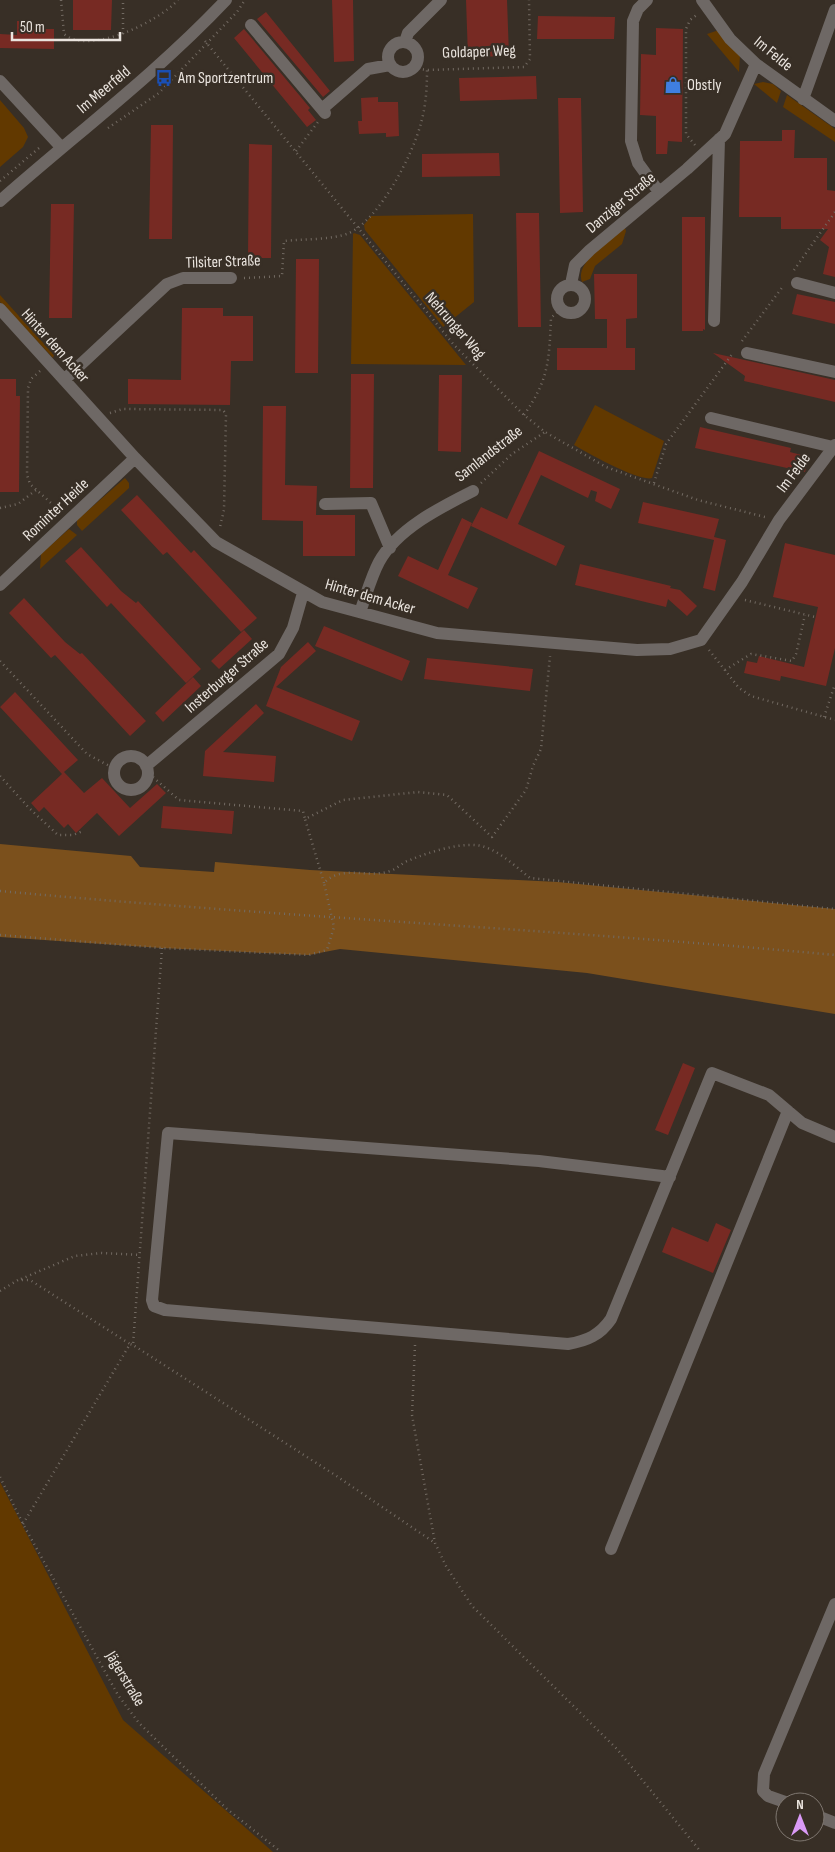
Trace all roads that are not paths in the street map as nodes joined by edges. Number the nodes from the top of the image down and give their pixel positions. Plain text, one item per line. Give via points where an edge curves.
1 (226, 0) edge
2 (441, 0) edge
3 (647, 0) edge
4 (705, 4) edge
5 (835, 10) edge
6 (251, 25) dead end
7 (405, 42) junction
8 (756, 64) junction
9 (390, 65) junction
10 (0, 81) edge
11 (802, 99) junction
12 (835, 121) edge
13 (719, 139) junction
14 (62, 147) junction
15 (659, 192) junction
16 (0, 201) edge
17 (231, 278) road end
18 (797, 283) dead end
19 (571, 284) junction
20 (835, 292) edge
21 (0, 309) edge
22 (714, 321) dead end
23 (747, 353) dead end
24 (835, 372) edge
25 (64, 380) junction
26 (711, 418) dead end
27 (834, 446) edge
28 (135, 458) junction
29 (473, 491) road end
30 (324, 504) dead end
31 (390, 548) junction
32 (0, 585) edge
33 (303, 593) junction
34 (360, 612) junction
35 (701, 640) joint
36 (147, 770) junction
37 (788, 1111) junction
38 (835, 1137) edge
39 (670, 1177) junction
40 (611, 1550) dead end
41 (835, 1604) edge
42 (830, 1630) edge
43 (775, 1798) edge

1 - 14 street, Im Meerfeld via 197,31
2 - 7 street via 408,33
3 - 15 street via 632,21 631,136 638,163
4 - 8 street, Im Felde via 730,39
5 - 11 street
6 - 9 street via 324,111 368,69
7 - 9 street via 389,52
7 - 9 street, Goldaper Weg via 412,45 418,56 413,68 401,72
8 - 11 street, Im Felde
8 - 13 street, Danziger Straße
10 - 14 street
11 - 12 street, Im Felde
13 - 15 street, Danziger Straße
13 - 22 street
14 - 16 street, Im Meerfeld
15 - 19 street, Danziger Straße via 590,250 576,265
17 - 25 street, Tilsiter Straße via 183,278 167,284
18 - 20 street
19 - 19 street, Danziger Straße via 560,289 558,294 558,305 571,313 577,312 584,304 584,293
21 - 25 street, Hinter dem Acker
23 - 24 street
25 - 28 street, Hinter dem Acker
26 - 27 street
27 - 35 street, Im Felde via 779,520
28 - 32 street, Rominter Heide
28 - 33 street, Hinter dem Acker via 216,542
29 - 31 street, Samlandstraße via 432,511 402,534
30 - 31 street via 371,503
31 - 34 street, Samlandstraße via 379,561
33 - 34 street, Hinter dem Acker via 322,602
33 - 36 street, Insterburger Straße via 293,628 279,654
34 - 35 street, Hinter dem Acker via 437,633 637,650 670,649
36 - 36 street, Insterburger Straße via 138,758 127,757 115,769 118,784 128,790 142,787
37 - 38 street via 802,1123
37 - 39 street via 769,1095 712,1073
37 - 40 street
39 - 39 street via 611,1319 592,1337 568,1344 165,1310 154,1306 152,1300 168,1133 540,1161
41 - 42 street
42 - 43 street via 764,1774 763,1791

